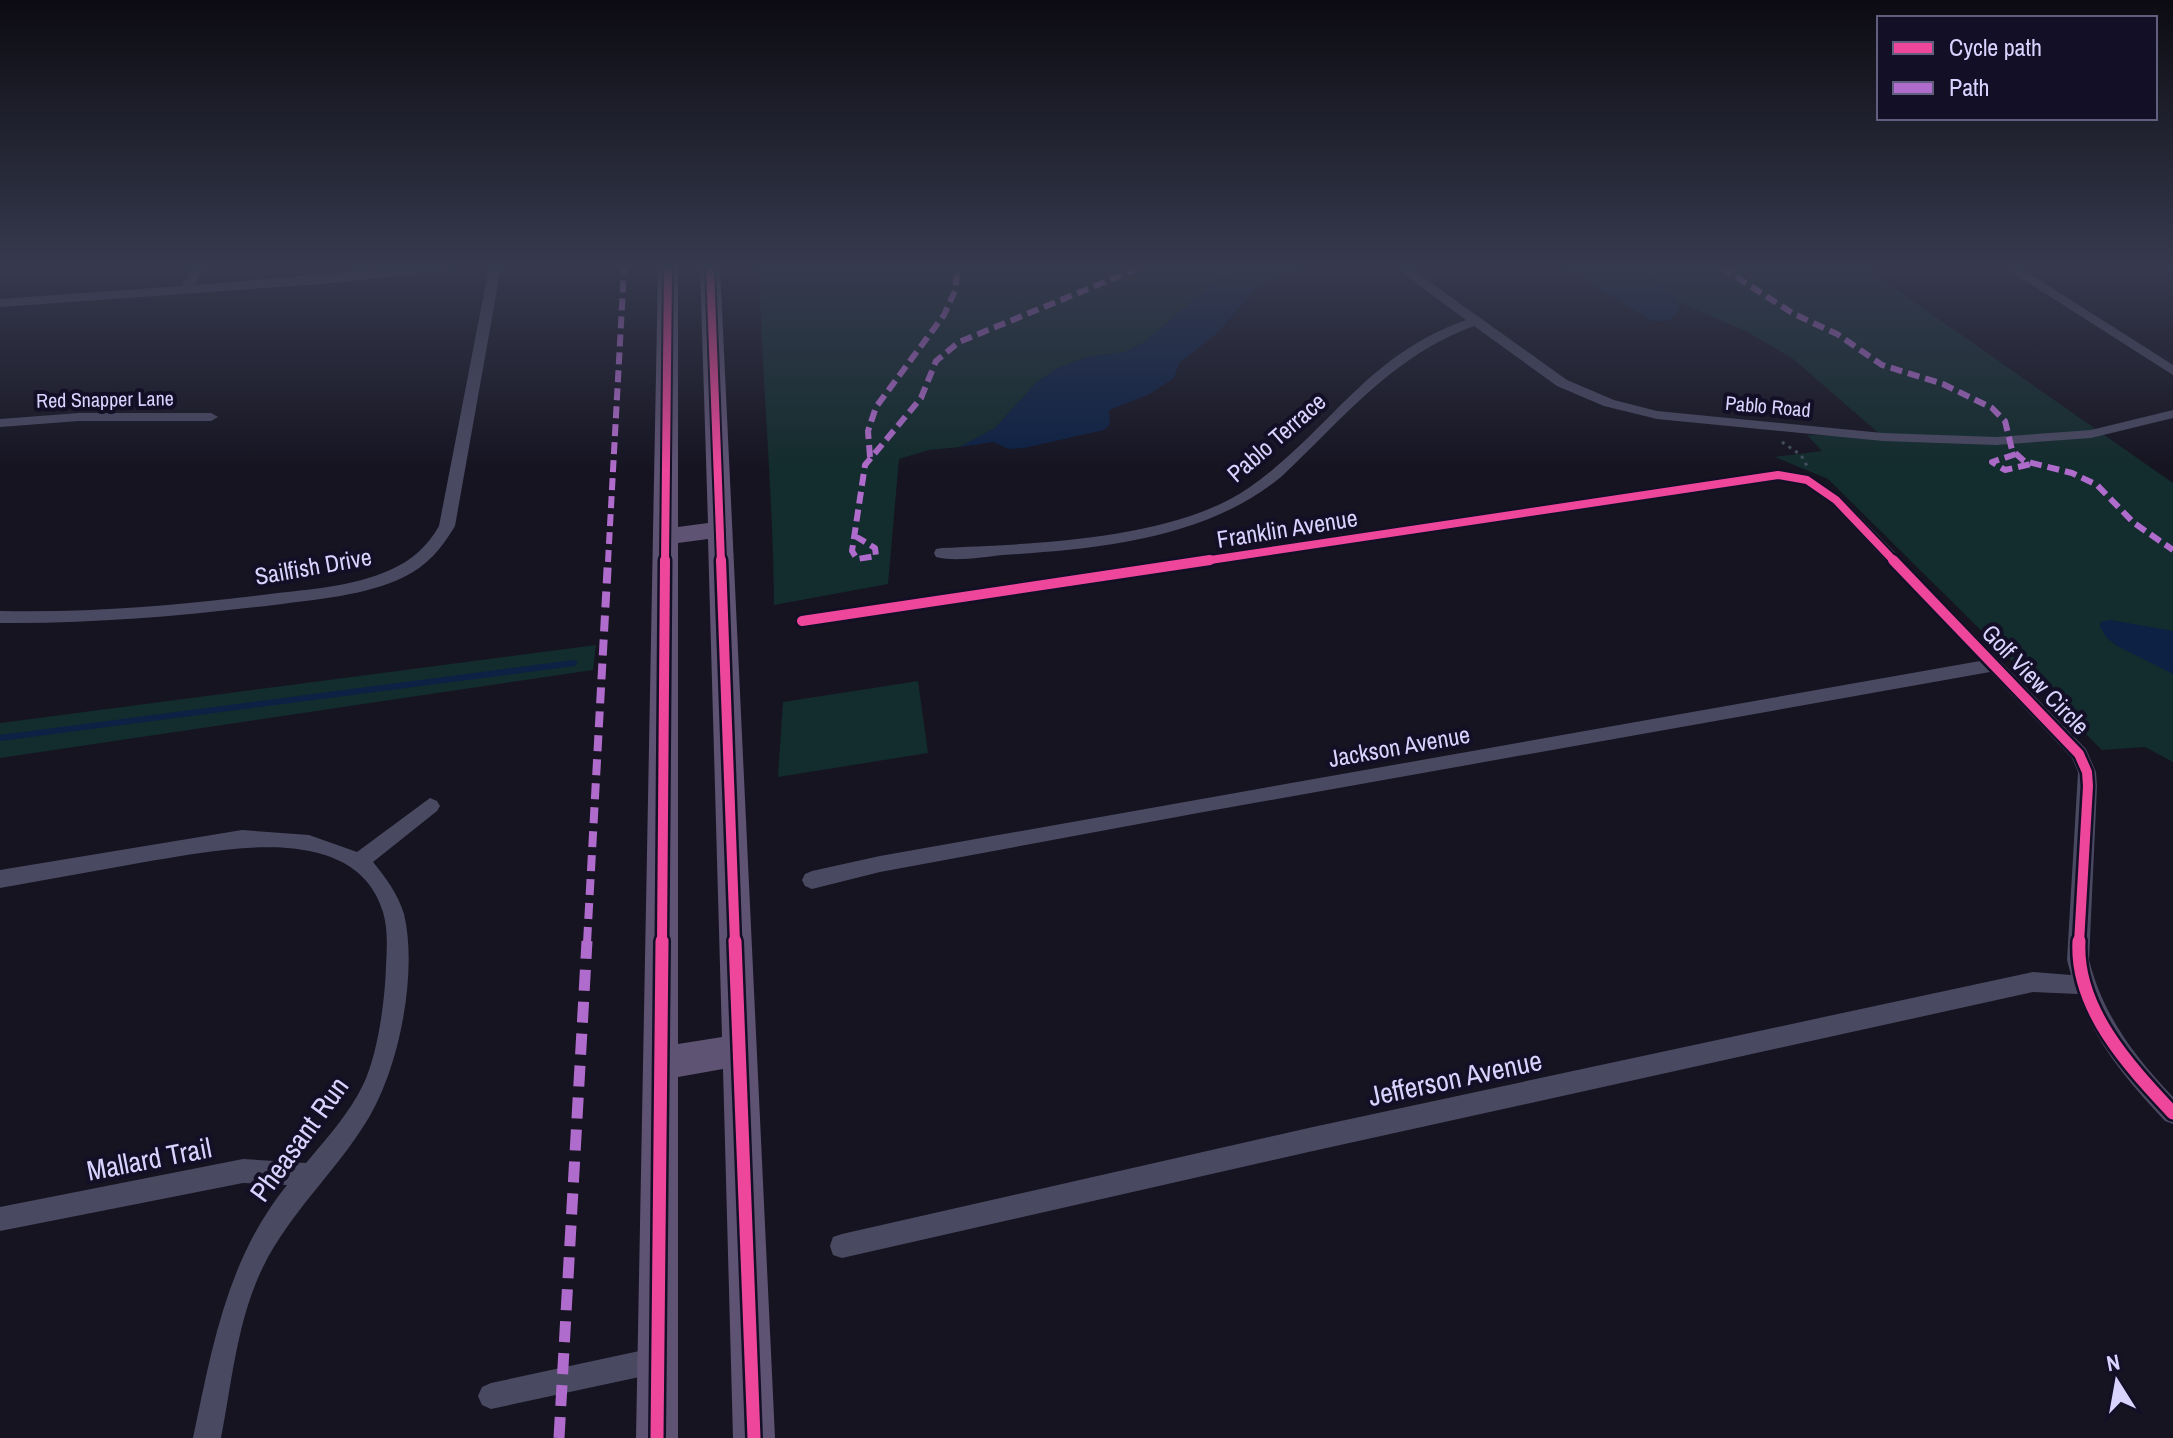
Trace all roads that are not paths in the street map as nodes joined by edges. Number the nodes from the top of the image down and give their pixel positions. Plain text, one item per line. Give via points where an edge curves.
1 (483, 334) edge
2 (668, 334) edge
3 (712, 334) edge
4 (1444, 334) edge
5 (1493, 334) edge
6 (2115, 334) edge
7 (2173, 371) edge
8 (2173, 414) edge
9 (211, 417) dead end
10 (0, 423) edge
11 (1778, 475) joint
12 (719, 529) junction
13 (666, 537) junction
14 (942, 553) dead end
15 (0, 617) edge
16 (802, 621) dead end
17 (1996, 665) junction
18 (430, 806) dead end
19 (359, 862) junction
20 (0, 879) edge
21 (812, 880) dead end
22 (2083, 985) junction
23 (738, 1050) junction
24 (661, 1064) junction
25 (2173, 1113) edge
26 (310, 1175) junction
27 (0, 1219) edge
28 (842, 1246) dead end
29 (658, 1360) junction
30 (491, 1396) dead end
31 (207, 1438) edge
32 (657, 1438) edge
33 (754, 1438) edge

1 - 15 street, Sailfish Drive via 447,526 418,561 361,586 254,602 148,614
2 - 13 main road
3 - 12 main road
4 - 14 street, Pablo Terrace via 1393,365 1255,491 1218,511 1146,531 1020,550
5 - 8 street, Pablo Road via 1553,378 1609,403 1657,415 1897,438 2009,441 2091,434
6 - 7 street
9 - 10 street, Red Snapper Lane
11 - 16 street, Franklin Avenue
11 - 17 street, Golf View Circle via 1817,486 1836,500
12 - 13 main road
12 - 23 main road
13 - 24 main road
17 - 21 street, Jackson Avenue via 1198,805
17 - 22 street, Golf View Circle via 2079,754 2087,772 2078,960
18 - 19 street
19 - 20 street, Pheasant Run via 335,848 265,838
19 - 26 street, Pheasant Run via 376,876 389,900 397,925 398,980 382,1065 371,1092
22 - 25 street, Golf View Circle via 2115,1046
22 - 28 street, Jefferson Avenue via 2033,982
23 - 24 main road
23 - 33 main road
24 - 29 main road
26 - 27 street, Mallard Trail via 243,1171
26 - 31 street, Pheasant Run via 262,1242 243,1284
29 - 30 street
29 - 32 main road

